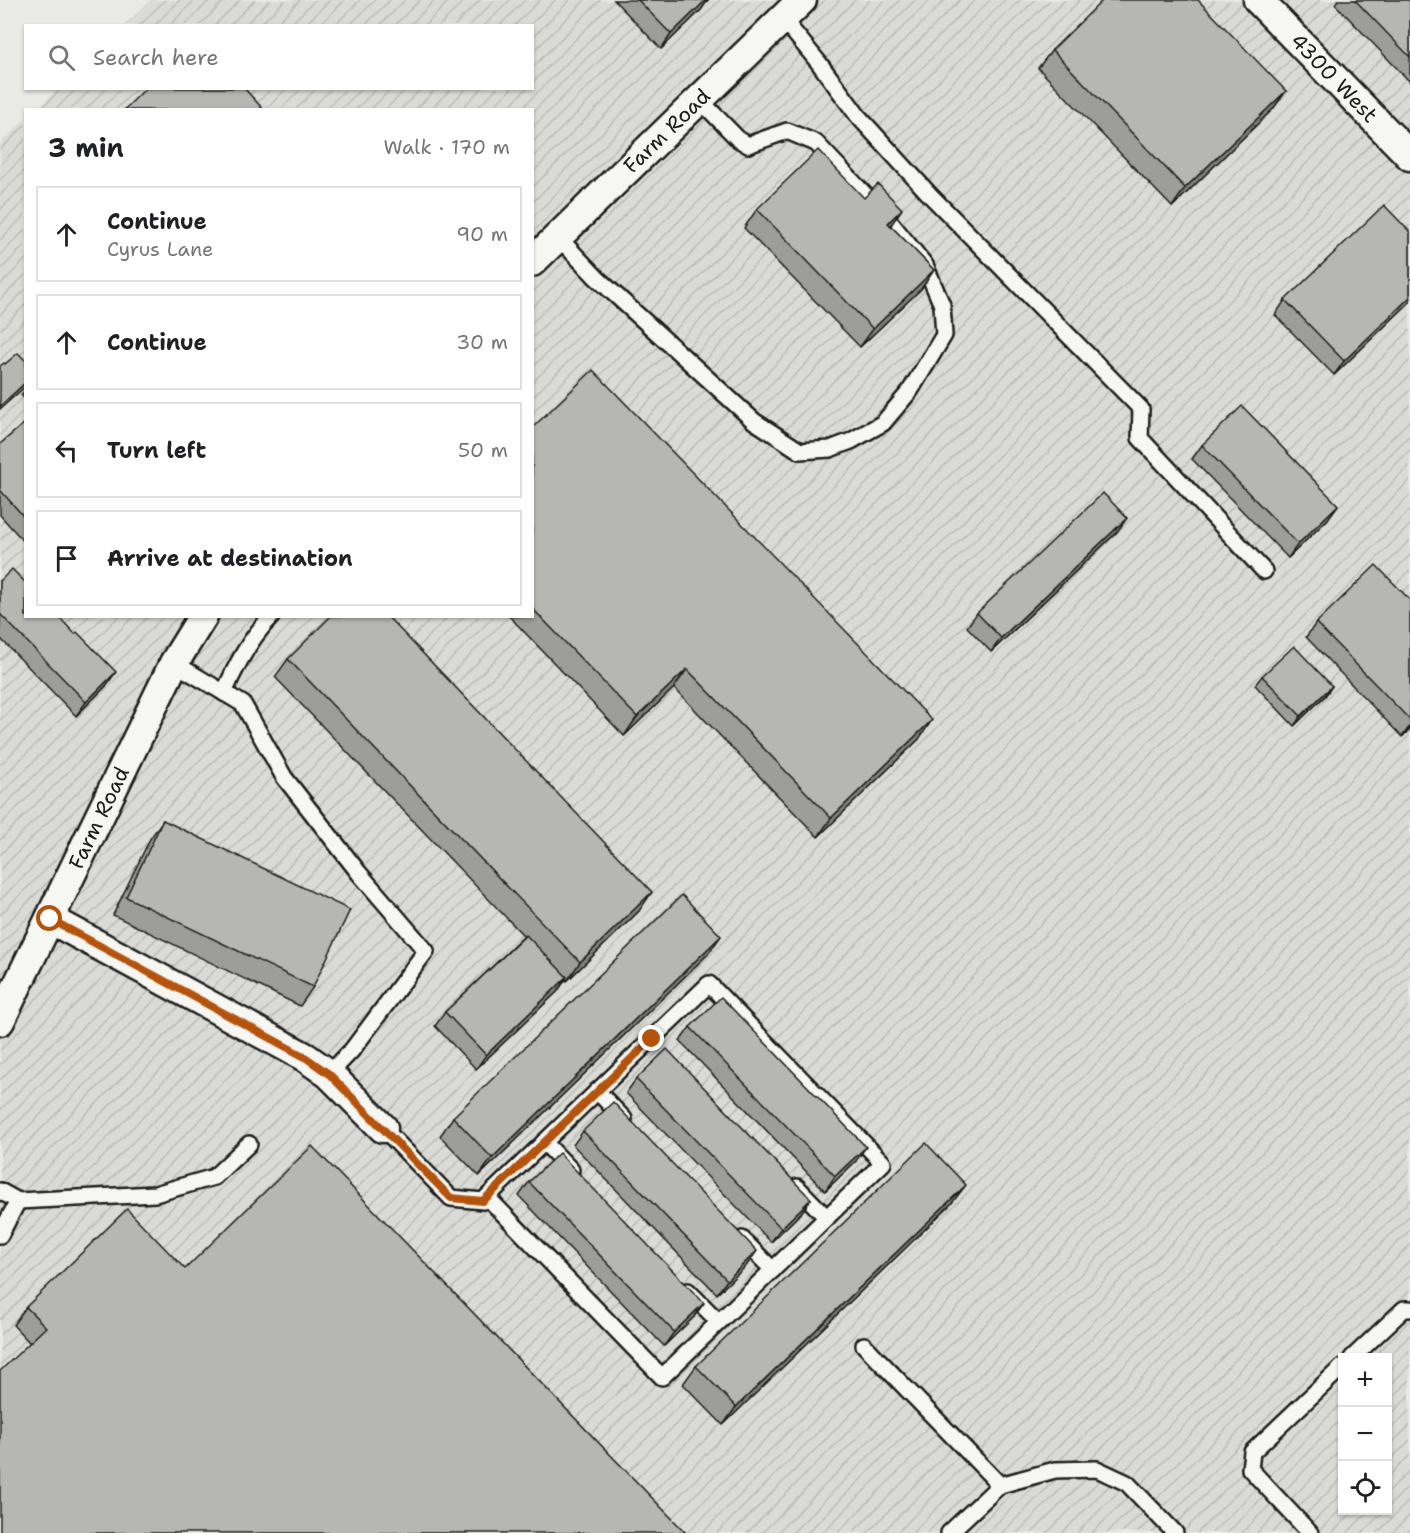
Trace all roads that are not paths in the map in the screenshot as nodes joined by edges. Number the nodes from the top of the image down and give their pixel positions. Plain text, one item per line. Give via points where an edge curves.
1 (1258, 0) edge
2 (792, 9) edge
3 (699, 100) junction
4 (1410, 156) edge
5 (558, 237) junction
6 (534, 260) edge
7 (1264, 571) dead end
8 (201, 618) edge
9 (270, 618) edge
10 (174, 663) junction
11 (224, 693) junction
12 (50, 919) junction
13 (0, 1021) edge
14 (329, 1074) junction
15 (597, 1092) junction
16 (631, 1125) edge
17 (383, 1128) joint
18 (543, 1143) junction
19 (249, 1144) dead end
20 (785, 1175) edge
21 (585, 1185) edge
22 (0, 1191) edge
23 (487, 1197) junction
24 (18, 1201) junction
25 (827, 1218) junction
26 (731, 1227) edge
27 (0, 1235) edge
28 (773, 1270) junction
29 (677, 1280) edge
30 (1410, 1309) edge
31 (719, 1322) junction
32 (864, 1345) dead end
33 (1357, 1353) edge
34 (1338, 1371) edge
35 (1000, 1485) junction
36 (949, 1533) edge
37 (1176, 1533) edge
38 (1310, 1533) edge

1 - 4 street, 4300 West
2 - 3 street, Farm Road
2 - 7 lane via 819,63 858,116 930,195 1141,409 1140,438
3 - 5 street, Farm Road
3 - 5 lane via 748,145 787,131 816,143 925,265 942,305 944,335 910,391 883,423 830,449 800,451 754,421 597,278
5 - 6 street, Farm Road
8 - 10 street, Farm Road
9 - 11 lane via 235,666
10 - 11 lane
10 - 12 street, Farm Road
11 - 14 lane via 243,704 284,777 426,951 352,1050
12 - 13 street, Farm Road
12 - 14 street via 305,1057
14 - 17 street
15 - 16 lane
15 - 18 lane
15 - 25 lane via 656,1043 709,984 883,1163
17 - 23 lane via 451,1198 483,1201
18 - 21 lane
18 - 23 lane
19 - 24 lane via 214,1177 155,1194
20 - 25 lane
22 - 24 lane
23 - 31 lane via 662,1377
24 - 27 lane
25 - 28 lane
26 - 28 lane
28 - 31 lane
29 - 31 lane
30 - 33 lane via 1404,1309
32 - 35 lane
34 - 38 lane via 1252,1452 1250,1470
35 - 36 lane
35 - 37 lane via 1055,1470 1097,1469 1128,1483

